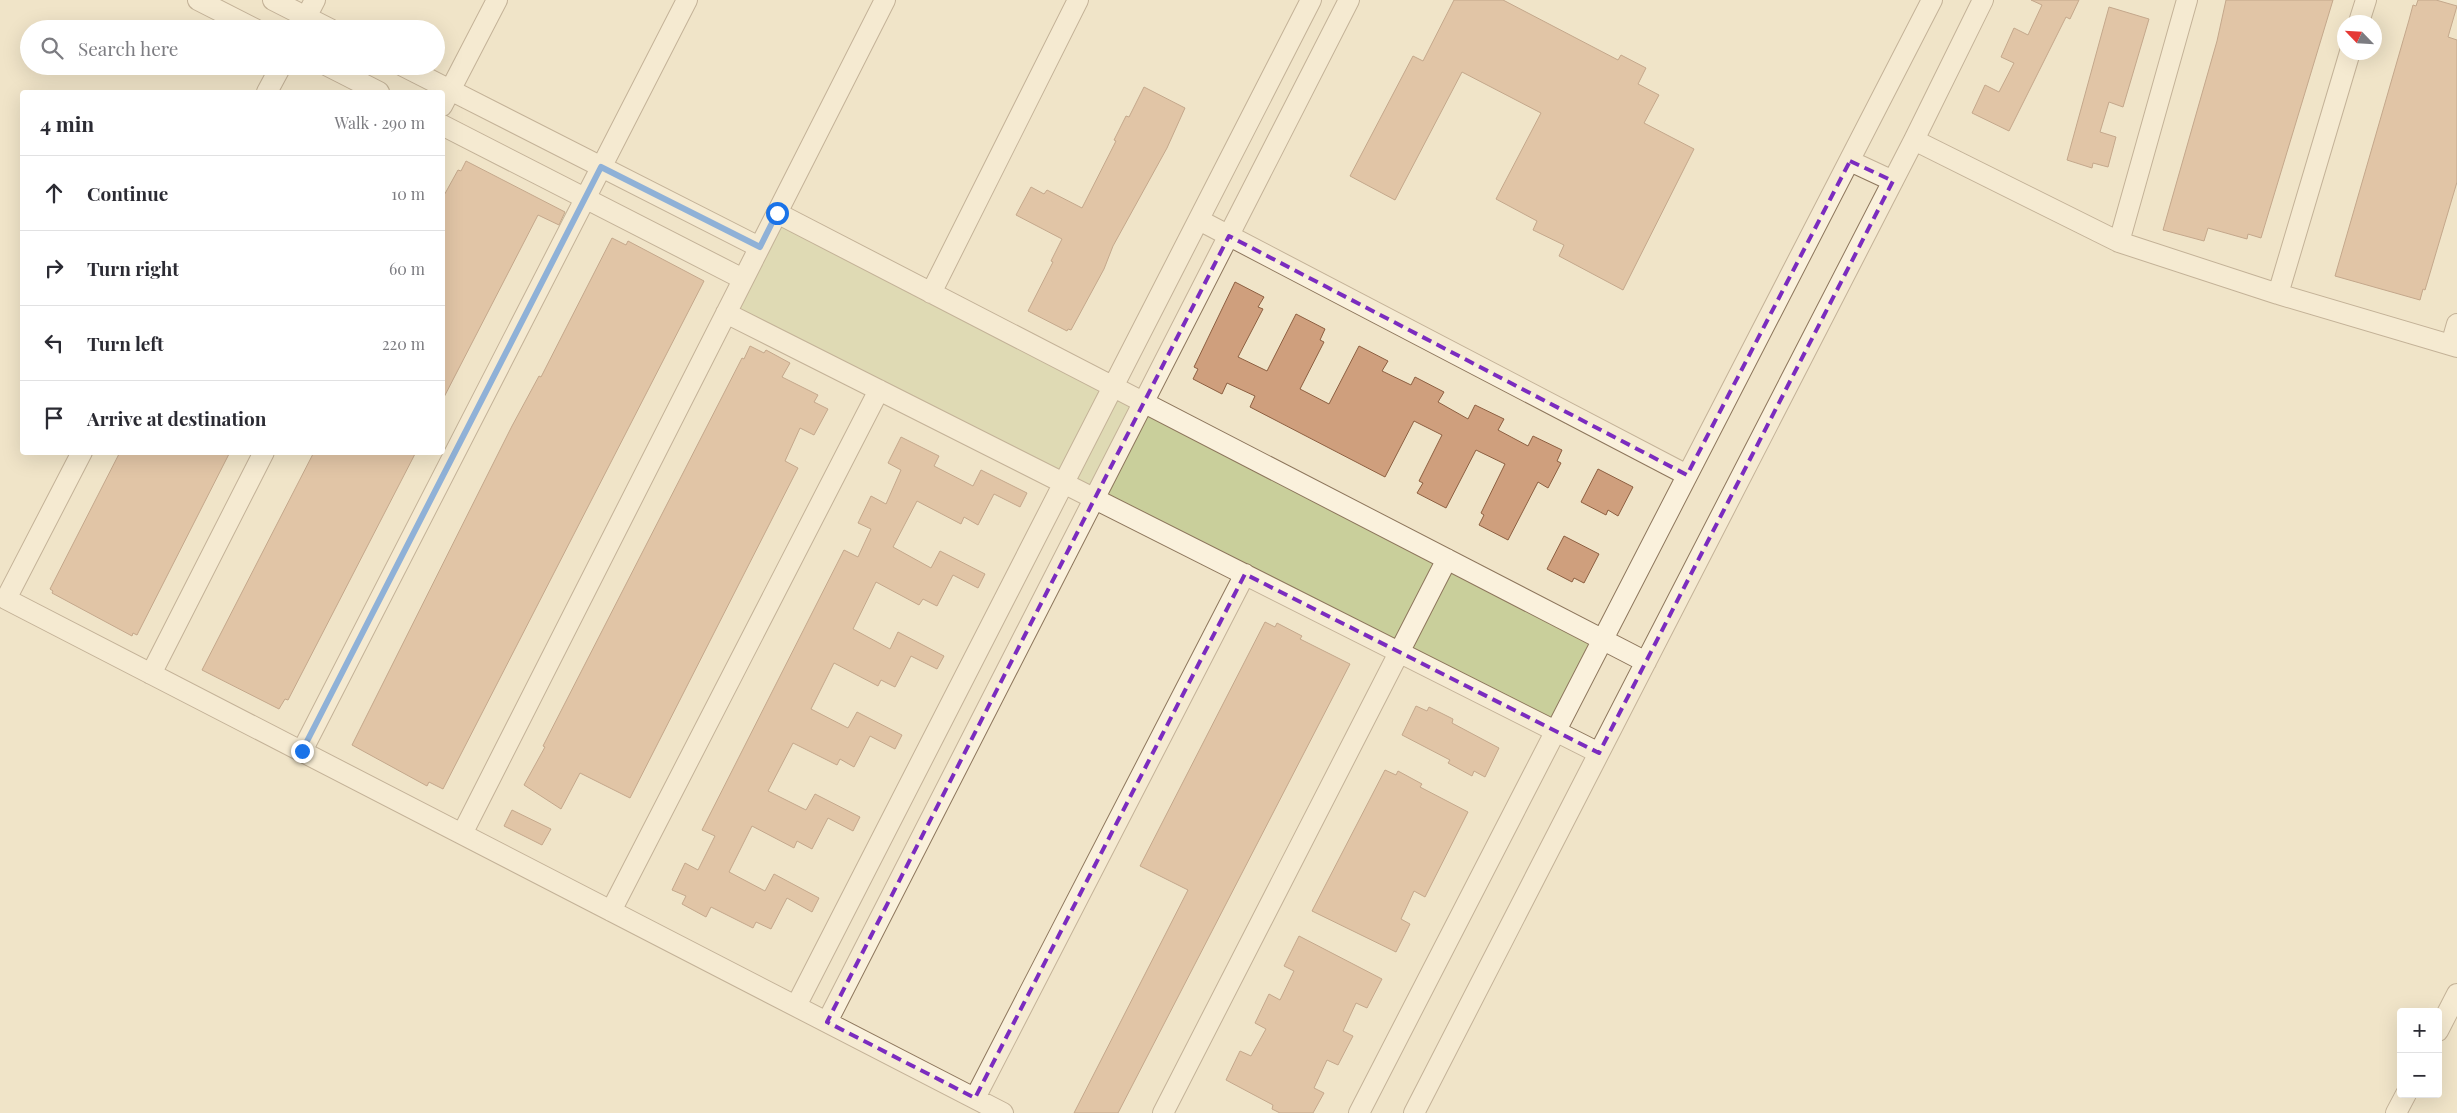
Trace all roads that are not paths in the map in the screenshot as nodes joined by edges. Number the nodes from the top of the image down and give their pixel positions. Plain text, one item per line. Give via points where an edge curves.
1 (198, 0) edge
2 (273, 0) edge
3 (497, 0) edge
4 (687, 0) edge
5 (885, 0) edge
6 (1078, 0) edge
7 (1311, 0) edge
8 (1349, 0) edge
9 (1932, 0) edge
10 (1983, 0) edge
11 (2187, 0) edge
12 (2366, 0) edge
13 (307, 15) edge
14 (2361, 15) edge
15 (237, 20) edge
16 (2348, 60) edge
17 (276, 75) edge
18 (346, 75) edge
19 (415, 75) edge
20 (268, 90) edge
21 (375, 90) edge
22 (435, 90) edge
23 (446, 98) edge
24 (445, 127) edge
25 (1914, 140) junction
26 (1850, 161) junction
27 (601, 167) junction
28 (1893, 181) junction
29 (585, 198) junction
30 (777, 213) junction
31 (1198, 220) junction
32 (1229, 236) junction
33 (2119, 242) junction
34 (760, 247) junction
35 (743, 279) junction
36 (931, 293) junction
37 (2278, 294) junction
38 (726, 313) junction
39 (2457, 324) edge
40 (2454, 346) edge
41 (1113, 387) junction
42 (879, 390) junction
43 (1143, 402) junction
44 (80, 455) edge
45 (262, 455) edge
46 (1687, 475) junction
47 (1063, 483) junction
48 (1094, 498) junction
49 (1447, 559) junction
50 (1245, 574) junction
51 (1604, 640) junction
52 (1400, 652) junction
53 (1646, 662) junction
54 (151, 674) junction
55 (1557, 731) junction
56 (302, 751) junction
57 (1599, 753) junction
58 (462, 834) junction
59 (611, 911) junction
60 (2457, 994) edge
61 (796, 1006) junction
62 (827, 1022) junction
63 (2442, 1023) edge
64 (975, 1098) junction
65 (2404, 1098) edge
66 (1003, 1113) edge
67 (1163, 1113) edge
68 (1359, 1113) edge
69 (1414, 1113) edge
70 (2396, 1113) edge

1 - 15 street
2 - 13 street
3 - 23 street
4 - 27 street
5 - 30 street
6 - 36 street
7 - 31 street
8 - 32 street
9 - 26 street
10 - 25 street
11 - 33 street
12 - 14 street
16 - 37 street
17 - 20 street
18 - 21 street
19 - 22 street
23 - 27 street
24 - 29 street
25 - 28 street
25 - 33 street
26 - 28 street
26 - 46 street
27 - 29 street
27 - 34 street
28 - 53 street
29 - 35 street
29 - 56 street
30 - 34 street
30 - 36 street
31 - 32 street
31 - 41 street
32 - 43 street
32 - 46 street
33 - 37 street
34 - 35 street
35 - 38 street
36 - 41 street
37 - 40 street
38 - 42 street
38 - 58 street
39 - 40 street
41 - 43 street
41 - 47 street
42 - 47 street
42 - 59 street
43 - 48 street
43 - 49 street
44 - 54 street via 6,599
45 - 54 street
46 - 51 street
47 - 48 street
47 - 61 street
48 - 50 street
48 - 62 street
49 - 51 street
49 - 52 street
50 - 52 street
50 - 64 street
51 - 53 street
51 - 55 street
52 - 55 street
52 - 67 street
53 - 57 street
54 - 56 street
55 - 57 street
55 - 68 street
56 - 58 street
57 - 69 street
58 - 59 street
59 - 61 street
60 - 63 street
61 - 62 street
62 - 64 street
64 - 66 street
65 - 70 street

